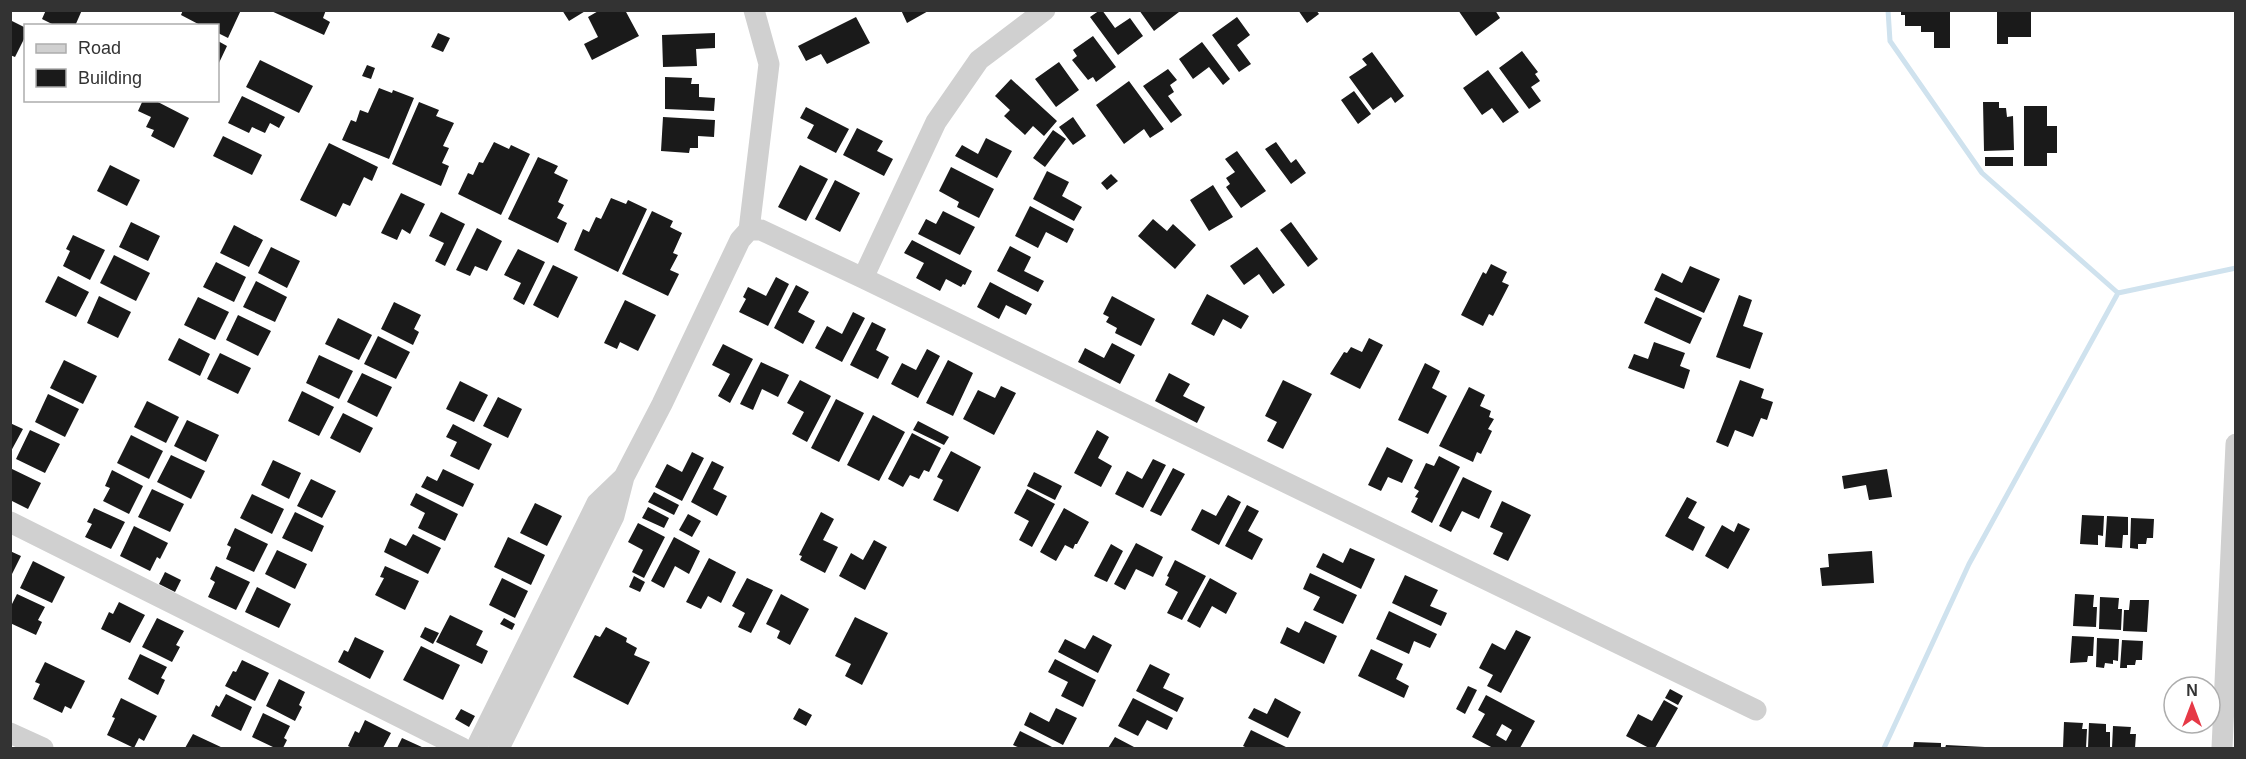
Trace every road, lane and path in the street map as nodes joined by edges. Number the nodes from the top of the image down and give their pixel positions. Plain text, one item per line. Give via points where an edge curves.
1 (754, 10) edge
2 (1045, 10) edge
3 (749, 230) junction
4 (863, 278) junction
5 (2235, 444) edge
6 (624, 477) junction
7 (10, 522) edge
8 (1756, 710) dead end
9 (10, 733) edge
10 (42, 748) edge
11 (462, 748) edge
12 (476, 748) edge
13 (499, 748) edge
14 (2222, 748) edge

1 - 3 street via 769,63
2 - 4 street via 979,60 936,122
3 - 4 street via 761,231
3 - 6 street via 740,240
4 - 8 street
5 - 14 street
6 - 12 street via 597,503
6 - 13 street via 614,516
7 - 11 street
9 - 10 street

